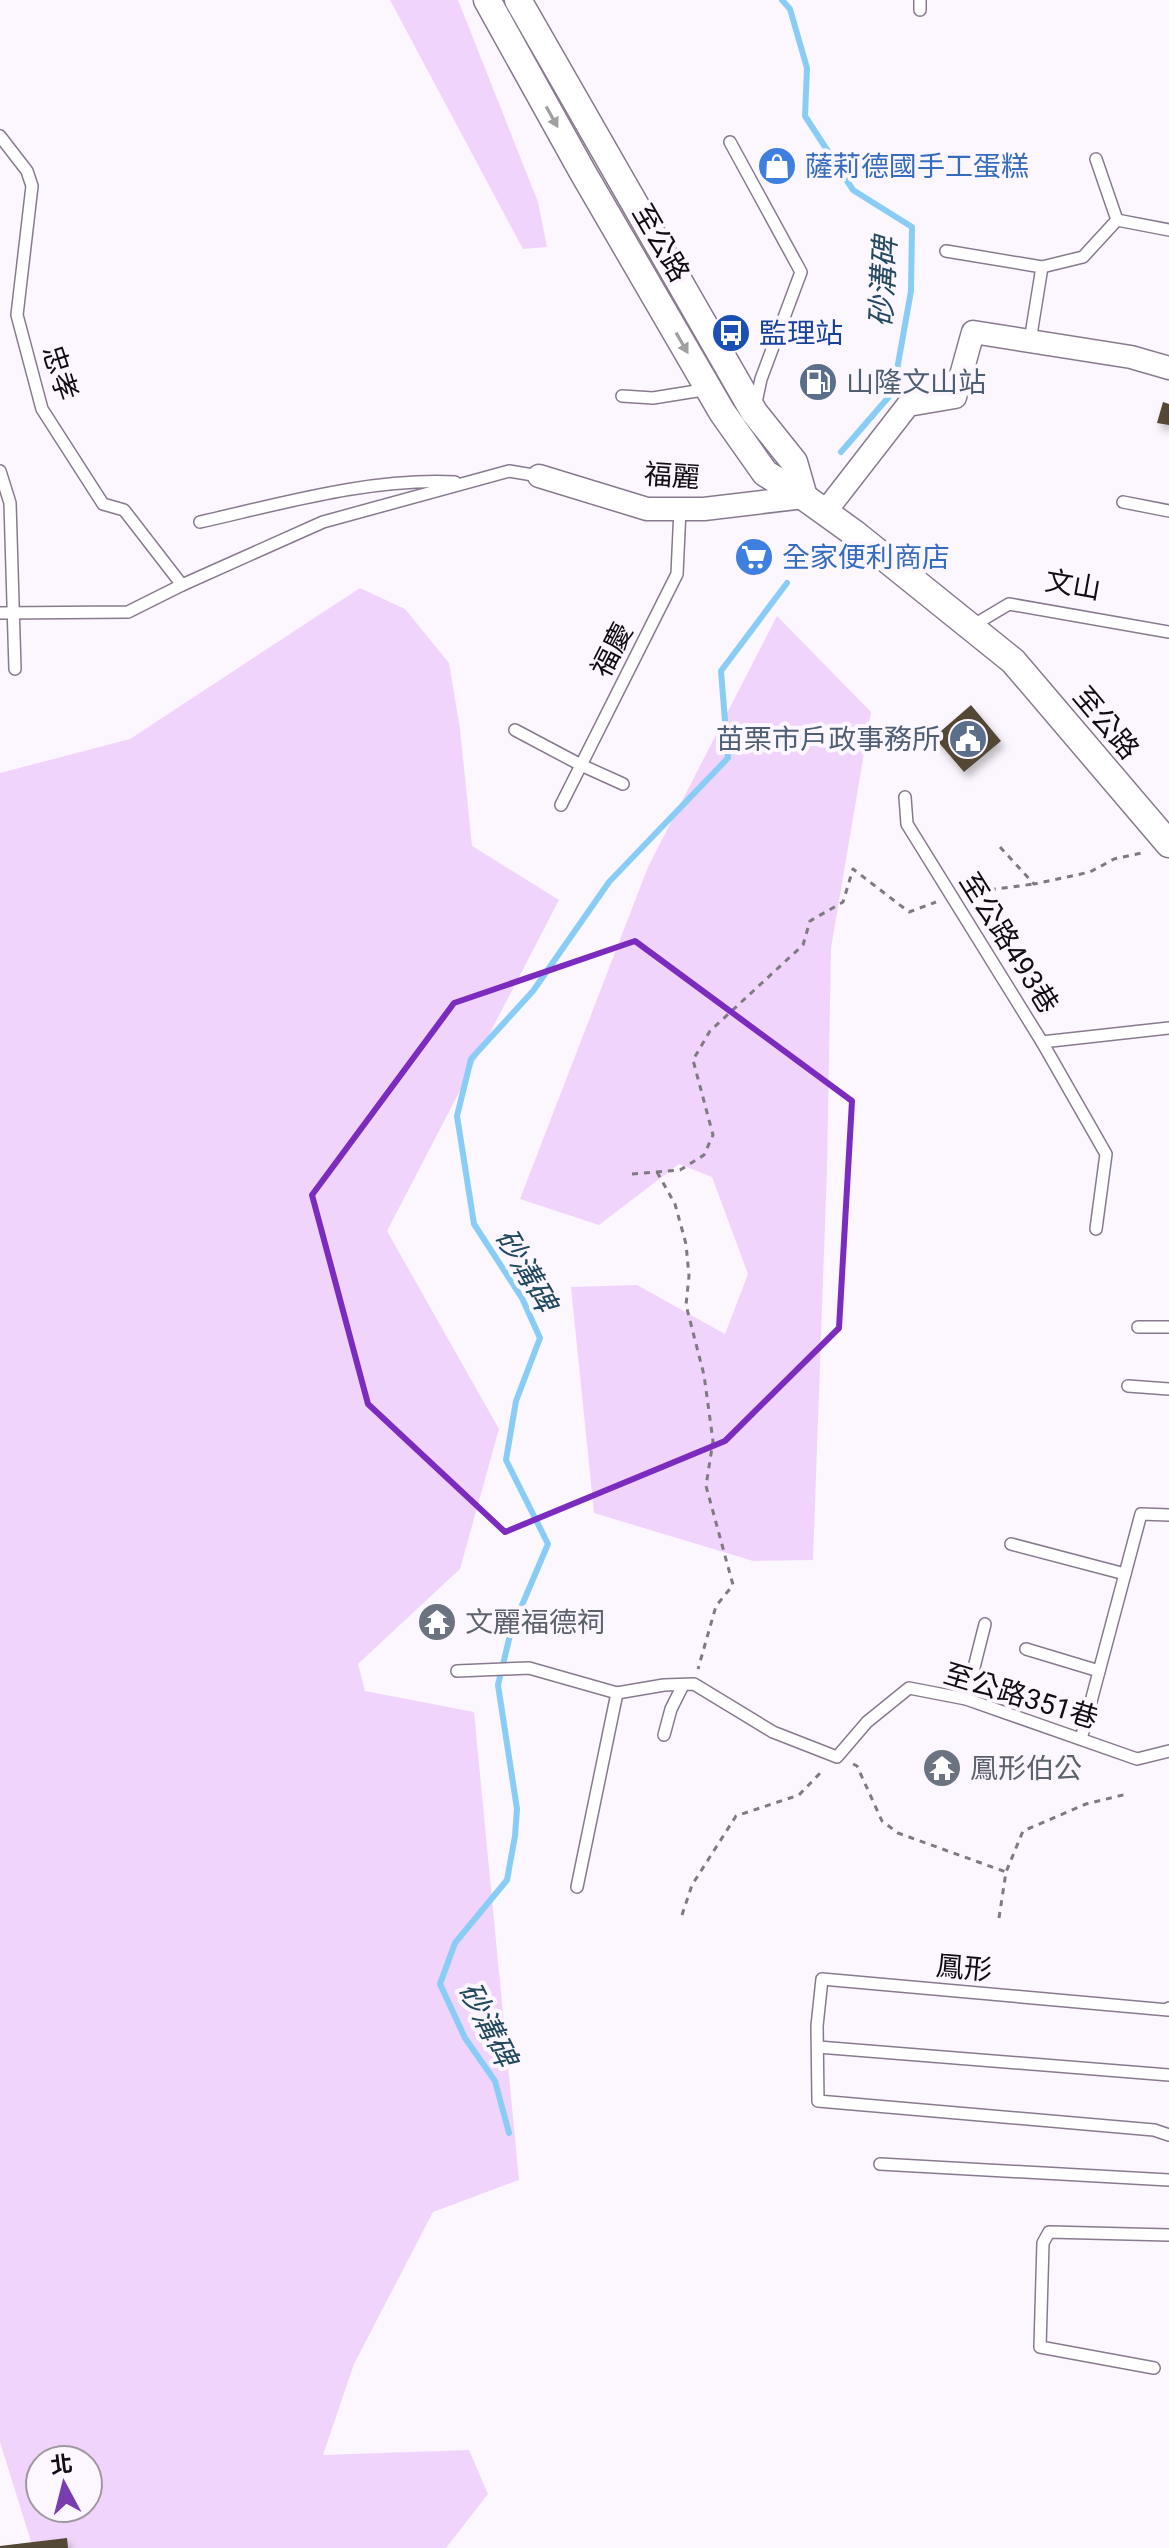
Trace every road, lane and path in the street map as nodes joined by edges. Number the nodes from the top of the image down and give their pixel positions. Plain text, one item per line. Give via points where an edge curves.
1 (487, 0) edge
2 (518, 0) edge
3 (547, 49) junction
4 (523, 65) junction
5 (0, 136) edge
6 (730, 142) dead end
7 (1096, 159) dead end
8 (1117, 220) junction
9 (1169, 230) edge
10 (946, 251) dead end
11 (1042, 267) junction
12 (1030, 341) junction
13 (1169, 368) edge
14 (709, 389) junction
15 (622, 396) dead end
16 (754, 412) junction
17 (734, 429) junction
18 (0, 471) edge
19 (539, 476) joint
20 (466, 483) junction
21 (1123, 502) dead end
22 (814, 504) junction
23 (680, 509) junction
24 (1169, 511) edge
25 (200, 522) dead end
26 (182, 585) junction
27 (0, 613) edge
28 (14, 614) junction
29 (971, 626) junction
30 (1169, 632) edge
31 (15, 669) dead end
32 (515, 730) dead end
33 (581, 765) junction
34 (623, 784) dead end
35 (905, 797) dead end
36 (561, 805) dead end
37 (1169, 843) edge
38 (1000, 847) dead end
39 (1034, 884) junction
40 (952, 896) junction
41 (1169, 1028) edge
42 (1042, 1042) junction
43 (657, 1172) junction
44 (632, 1174) dead end
45 (1096, 1229) dead end
46 (1138, 1327) dead end
47 (1169, 1327) edge
48 (1128, 1386) dead end
49 (1169, 1389) edge
50 (1169, 1515) edge
51 (1011, 1544) dead end
52 (1125, 1574) junction
53 (985, 1624) dead end
54 (1026, 1649) dead end
55 (457, 1671) dead end
56 (1099, 1671) junction
57 (688, 1684) junction
58 (617, 1693) junction
59 (966, 1699) junction
60 (664, 1735) dead end
61 (1081, 1739) junction
62 (1169, 1751) edge
63 (837, 1757) junction
64 (1127, 1794) dead end
65 (1006, 1872) junction
66 (577, 1887) dead end
67 (682, 1915) dead end
68 (999, 1918) dead end
69 (1169, 2008) edge
70 (818, 2047) junction
71 (1169, 2075) edge
72 (1169, 2135) edge
73 (880, 2164) dead end
74 (1169, 2180) edge
75 (1169, 2235) edge
76 (1154, 2368) dead end

1 - 4 street, 至公路
2 - 3 street, 至公路
3 - 4 street
3 - 16 street, 至公路
4 -> 14 street, 至公路
5 - 26 lane, 忠孝 via 32,186 17,315 42,409 103,504 124,510
6 - 16 lane via 801,272
7 - 8 lane
8 - 9 lane
8 - 11 lane via 1083,257
10 - 11 lane
11 - 12 lane
12 - 13 street
12 - 22 street via 973,332 955,397 908,405
14 - 15 lane via 653,398
14 - 17 street, 至公路
16 - 17 lane
16 - 22 street, 至公路 via 794,462
17 - 22 street, 至公路 via 765,473
18 - 28 lane via 10,503
19 - 20 lane via 509,471
19 - 23 street, 福麗 via 647,509
20 - 25 lane via 414,480
20 - 26 lane via 323,522
21 - 24 lane
22 - 23 street, 福麗
22 - 29 street, 至公路
23 - 33 lane, 福慶 via 677,574
26 - 28 lane via 128,612
27 - 28 lane
28 - 31 lane
29 - 30 lane, 文山 via 1009,604
29 - 37 street, 至公路 via 1013,661
32 - 33 lane
33 - 34 lane
33 - 36 lane, 福慶
35 - 40 lane, 至公路493巷 via 907,824
37 - 39 path via 1090,872
38 - 39 path
39 - 40 path
40 - 42 lane, 至公路493巷
40 - 43 path via 909,912 853,869 843,902 810,921 803,945 710,1031 693,1060 713,1135 704,1155 680,1170
41 - 42 lane, 至公路493巷
42 - 45 lane via 1106,1154
43 - 44 path
43 - 57 path via 675,1204 686,1244 686,1305 704,1375 713,1441 706,1486 733,1585 716,1606
46 - 47 lane
48 - 49 lane
50 - 52 lane via 1141,1514
51 - 52 lane
52 - 56 lane
53 - 59 lane
54 - 56 lane
55 - 58 lane via 529,1668
56 - 61 lane
57 - 58 lane
57 - 60 lane via 671,1709
57 - 63 lane via 773,1732
58 - 66 lane
59 - 61 lane, 至公路351巷
59 - 63 lane, 至公路351巷 via 909,1688 867,1722
61 - 62 lane, 至公路351巷 via 1137,1759
63 - 65 path via 857,1766 882,1821 898,1833
63 - 67 path via 799,1795 736,1816 692,1885
64 - 65 path via 1086,1804 1023,1831
65 - 68 path
69 - 70 lane, 鳳形 via 822,1979
70 - 71 lane
70 - 72 lane, 鳳形 via 818,2101
73 - 74 lane
75 - 76 lane via 1049,2232 1043,2243 1040,2347

